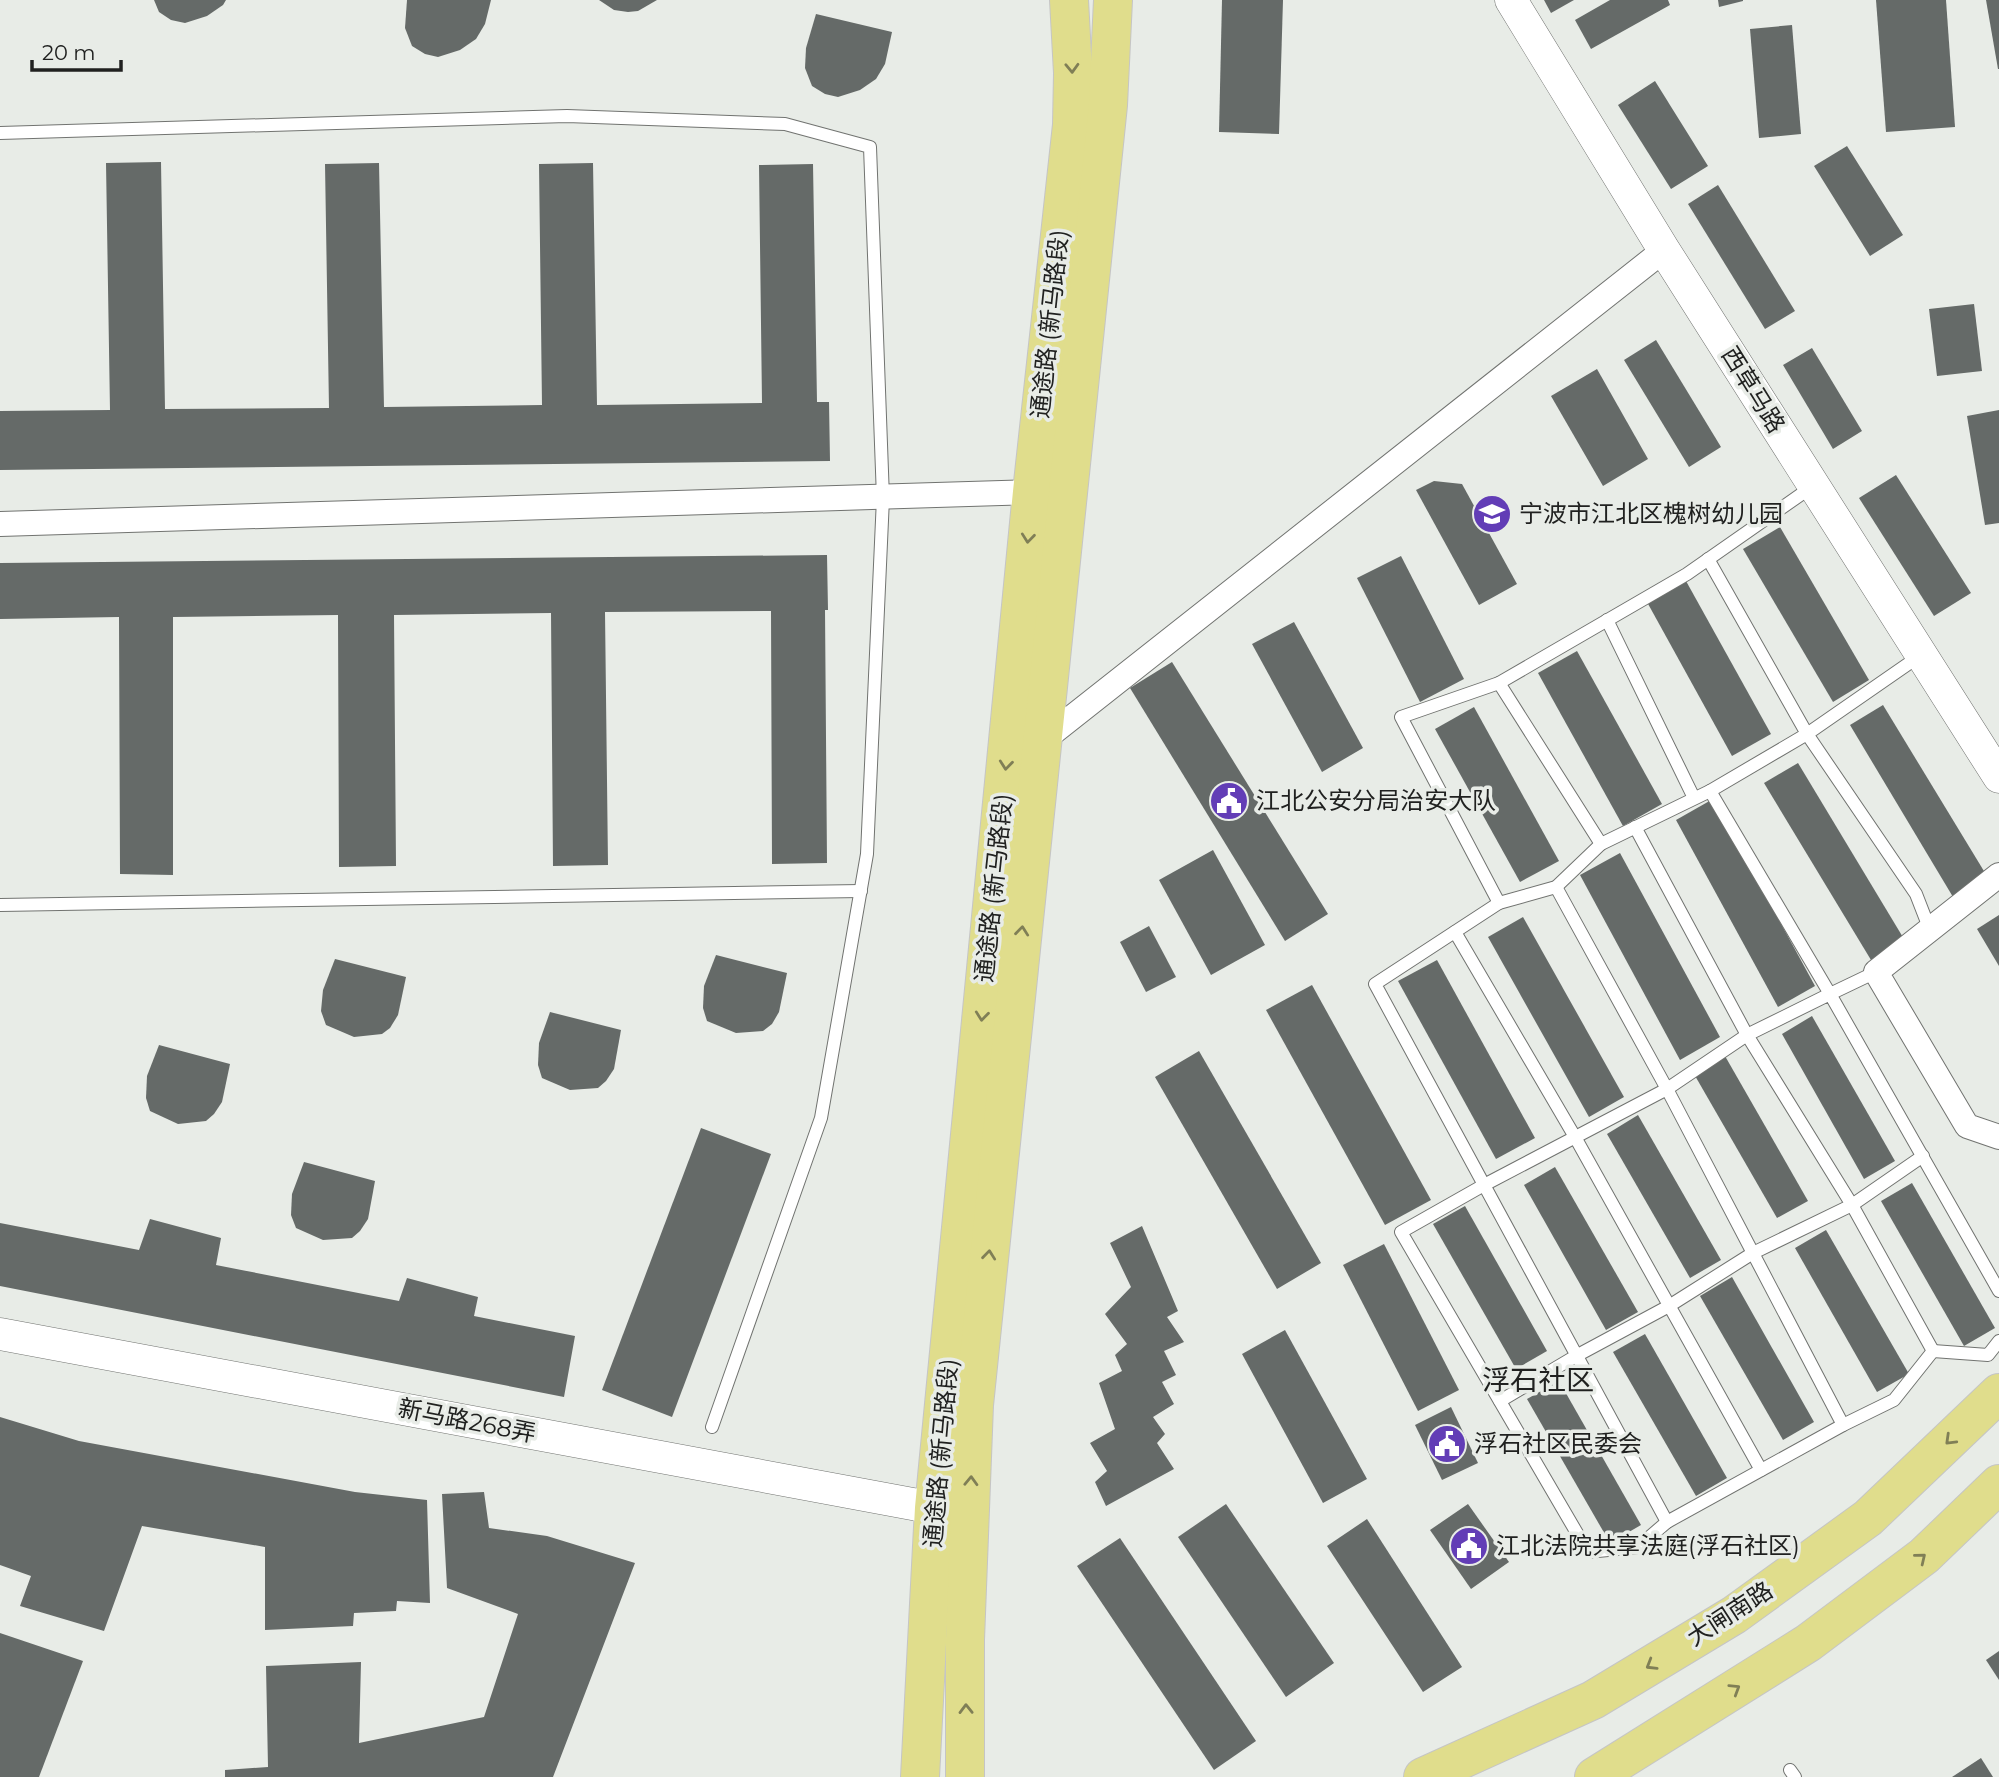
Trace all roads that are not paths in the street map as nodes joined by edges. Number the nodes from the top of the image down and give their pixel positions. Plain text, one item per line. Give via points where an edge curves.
1 (1069, 0) edge
2 (1113, 0) edge
3 (1511, 0) edge
4 (0, 133) edge
5 (1664, 250) junction
6 (1813, 485) junction
7 (1032, 492) junction
8 (883, 498) junction
9 (0, 524) edge
10 (1708, 559) junction
11 (1607, 620) junction
12 (1921, 655) junction
13 (1499, 683) junction
14 (1807, 734) junction
15 (1042, 741) junction
16 (1999, 777) edge
17 (1710, 790) junction
18 (1694, 798) junction
19 (1635, 827) junction
20 (1601, 844) junction
21 (1999, 875) edge
22 (1556, 887) junction
23 (860, 891) junction
24 (1499, 903) junction
25 (0, 905) edge
26 (1930, 930) junction
27 (1455, 932) junction
28 (1876, 972) junction
29 (1830, 993) junction
30 (1747, 1035) junction
31 (1667, 1089) junction
32 (1575, 1137) junction
33 (1999, 1137) edge
34 (1923, 1156) junction
35 (1484, 1185) junction
36 (1852, 1205) junction
37 (1753, 1253) junction
38 (1999, 1291) edge
39 (1669, 1306) junction
40 (0, 1334) edge
41 (1999, 1341) edge
42 (1933, 1351) junction
43 (1577, 1356) junction
44 (1999, 1394) edge
45 (1500, 1401) junction
46 (1843, 1425) junction
47 (712, 1427) dead end
48 (1761, 1470) junction
49 (1999, 1485) edge
50 (934, 1508) junction
51 (1667, 1522) junction
52 (920, 1777) edge
53 (965, 1777) edge
54 (1423, 1777) edge
55 (1594, 1777) edge

1 -> 7 main road, 通途路 (新马路段) via 1072,125
2 - 15 main road, 通途路 (新马路段) via 1108,105
3 - 5 street, 西草马路
4 - 8 lane via 568,116 785,124 870,147
5 - 6 street, 西草马路
5 - 15 street
6 - 10 lane
6 - 12 street, 西草马路
7 - 8 street
7 -> 50 main road, 通途路 (新马路段)
8 - 9 street
8 - 23 lane via 867,854
10 - 11 lane
10 - 14 lane
11 - 13 lane
11 - 18 lane
12 - 14 lane
12 - 16 street, 西草马路
13 - 20 lane
13 - 24 lane via 1401,717
14 - 17 lane
14 - 26 lane via 1916,894
53 -> 15 main road, 通途路 (新马路段) via 974,1405
17 - 18 lane
17 - 29 lane
18 - 19 lane
19 - 20 lane
19 - 30 lane
20 - 22 lane
21 - 26 street
22 - 24 lane
22 - 31 lane
23 - 25 lane
23 - 47 lane via 821,1118
24 - 27 lane
26 - 28 street
27 - 32 lane
27 - 35 lane via 1375,985
28 - 29 lane
28 - 33 street via 1967,1126
29 - 30 lane
29 - 34 lane
30 - 31 lane
30 - 36 lane
31 - 32 lane
31 - 37 lane
32 - 35 lane
32 - 39 lane
34 - 36 lane
34 - 38 lane
35 - 43 lane
35 - 45 lane via 1401,1232
36 - 37 lane
36 - 42 lane
37 - 39 lane
37 - 46 lane
39 - 43 lane
39 - 48 lane
40 - 50 street, 新马路268弄
41 - 42 lane via 1988,1355
42 - 46 lane via 1894,1400
43 - 45 lane
43 - 51 lane
44 -> 54 main road, 大闸南路 via 1868,1518 1734,1615 1593,1700
45 - 51 lane via 1588,1552 1638,1546
46 - 48 lane
48 - 51 lane
55 -> 49 main road via 1808,1643 1924,1556
50 - 52 main road, 通途路 (新马路段)

